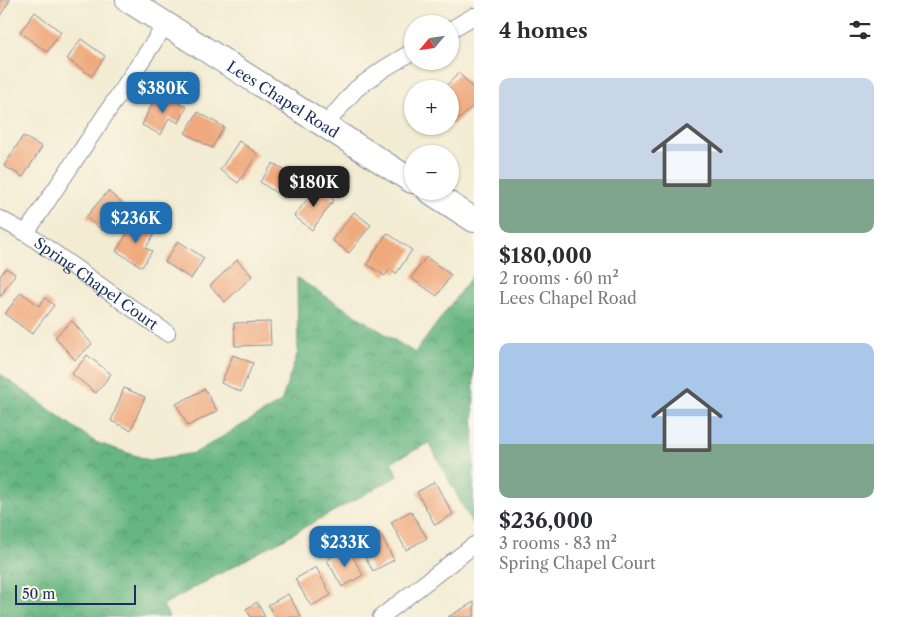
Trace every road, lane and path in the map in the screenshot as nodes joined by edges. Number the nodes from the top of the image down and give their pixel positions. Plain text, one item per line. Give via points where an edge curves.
1 (128, 0) edge
2 (474, 16) edge
3 (166, 24) junction
4 (459, 25) edge
5 (404, 57) edge
6 (325, 125) junction
7 (404, 176) edge
8 (443, 200) edge
9 (0, 218) edge
10 (474, 220) edge
11 (26, 233) junction
12 (167, 333) dead end
13 (474, 545) edge
14 (382, 617) edge

1 - 3 main road, Lees Chapel Road
2 - 4 street
3 - 6 main road, Lees Chapel Road
3 - 11 street, Spring Chapel Court
5 - 6 street via 356,89
6 - 7 main road, Lees Chapel Road
8 - 10 main road
9 - 11 street, Spring Chapel Court
11 - 12 street, Spring Chapel Court
13 - 14 street

